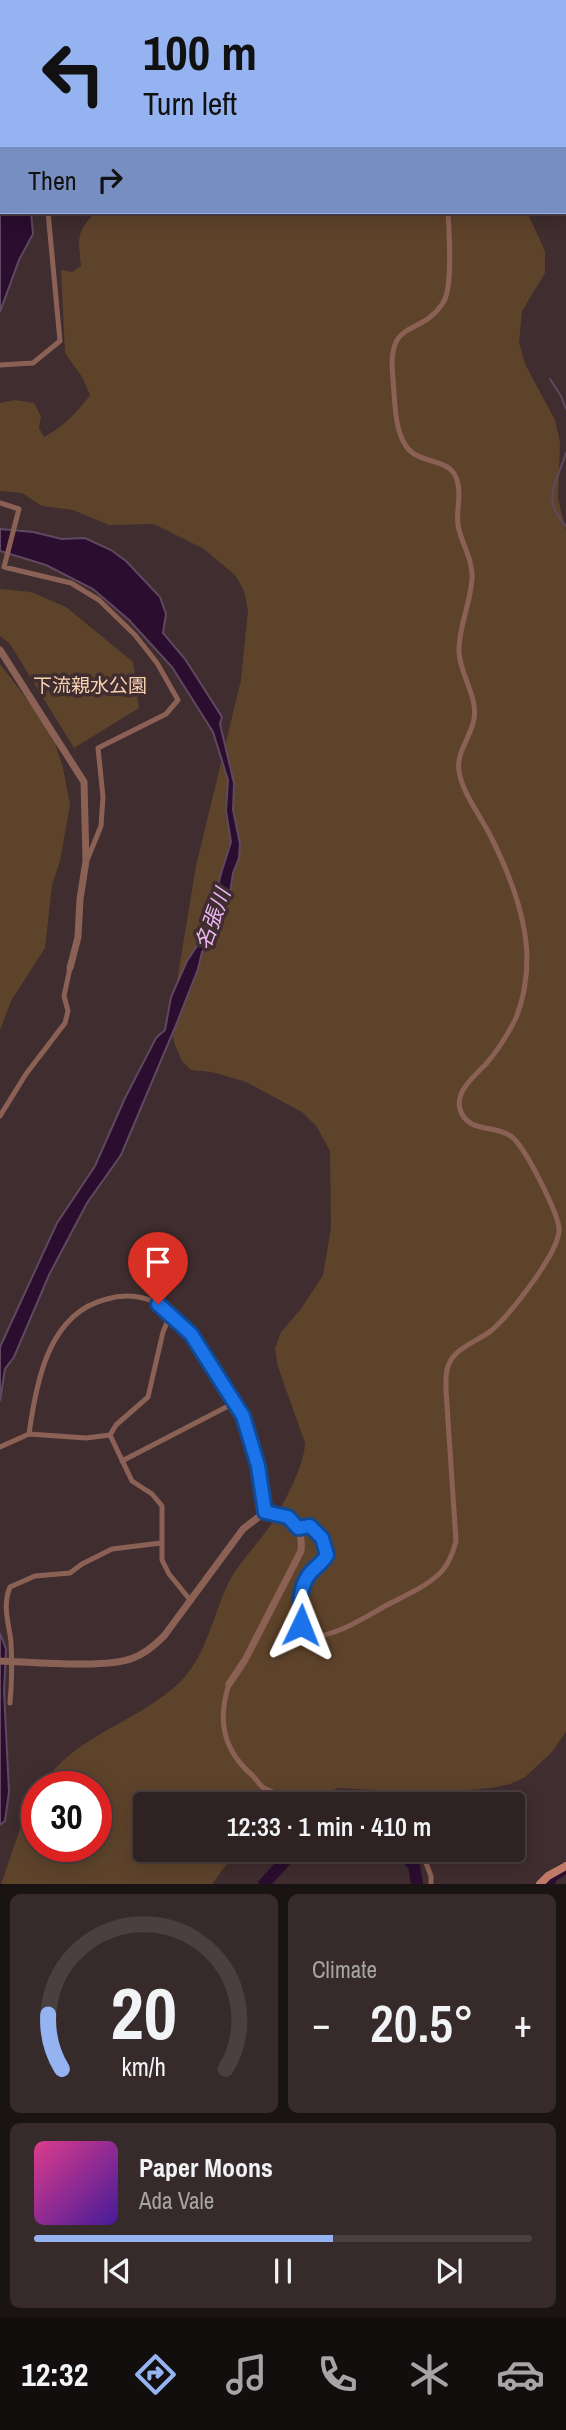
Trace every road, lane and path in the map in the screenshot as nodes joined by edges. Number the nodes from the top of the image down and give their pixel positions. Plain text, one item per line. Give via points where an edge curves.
1 (48, 214) edge
2 (448, 214) edge
3 (0, 365) edge
4 (0, 503) edge
5 (0, 650) edge
6 (86, 861) junction
7 (70, 968) joint
8 (0, 1116) edge
9 (170, 1313) junction
10 (236, 1402) junction
11 (29, 1434) junction
12 (110, 1435) junction
13 (0, 1447) edge
14 (122, 1461) junction
15 (265, 1512) junction
16 (298, 1528) junction
17 (161, 1543) junction
18 (191, 1601) junction
19 (0, 1661) edge
20 (12, 1661) junction
21 (229, 1684) joint
22 (10, 1703) dead end
23 (275, 1792) edge
24 (426, 1862) edge
25 (566, 1866) edge
26 (431, 1884) edge
27 (540, 1884) edge

1 - 3 street via 60,341 33,363
2 - 16 street via 447,295 431,316 395,340 392,374 406,446 414,454 447,465 458,483 457,520 472,579 458,649 474,718 458,769 507,876 523,926 527,960 526,984 515,1019 493,1055 465,1087 459,1108 471,1124 505,1132 519,1144 553,1207 559,1230 550,1256 500,1322 454,1354 448,1365 456,1541 440,1573 343,1630 307,1638 299,1600 309,1574 327,1555 316,1529
4 - 6 street via 19,509 4,567 71,583 99,600 158,663 178,700 166,713 97,748 101,826
5 - 6 street via 84,782
6 - 7 street
7 - 8 street via 65,1023
9 - 10 street via 191,1334
9 - 11 street via 139,1297 118,1296 78,1312 57,1337 41,1370
9 - 12 street via 148,1397
10 - 14 street
10 - 15 street via 251,1438
11 - 12 street
11 - 13 street
12 - 14 street
14 - 17 street via 132,1481 162,1506
15 - 16 street via 288,1517
15 - 18 street via 243,1529
16 - 21 street via 302,1540 297,1562
17 - 18 street via 169,1574
17 - 20 street via 113,1549 70,1573 35,1576 10,1587 5,1599
18 - 20 street via 164,1636 131,1659
19 - 20 street
20 - 22 street
21 - 23 street via 222,1704 230,1750 264,1788
24 - 26 street
25 - 27 main road

